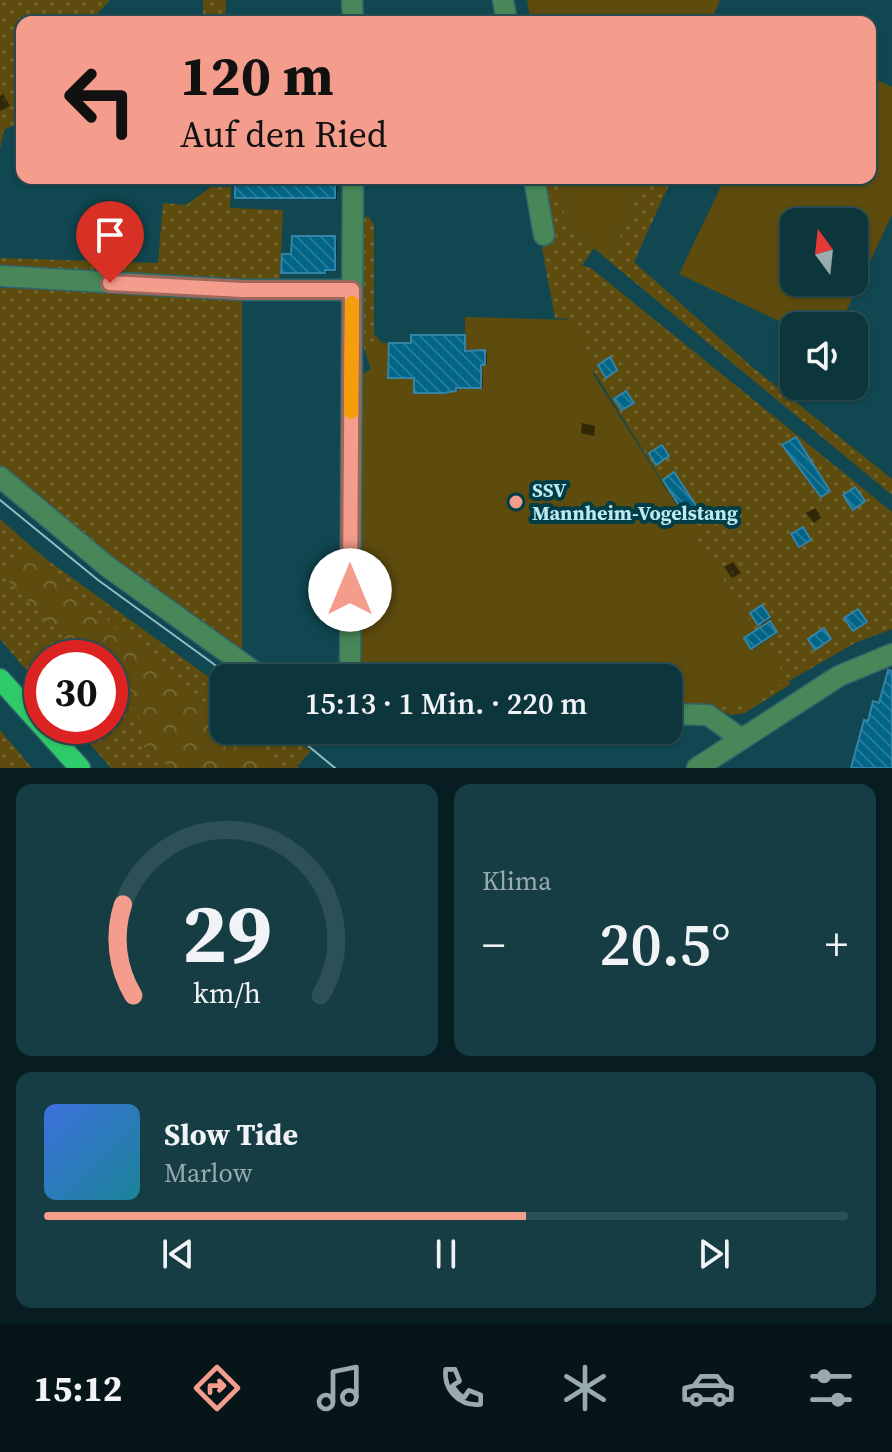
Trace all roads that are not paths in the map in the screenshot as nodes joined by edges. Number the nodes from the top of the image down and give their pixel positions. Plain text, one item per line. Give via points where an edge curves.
1 (353, 184) edge
2 (535, 184) edge
3 (544, 235) dead end
4 (0, 276) edge
5 (352, 290) junction
6 (0, 477) edge
7 (892, 654) edge
8 (243, 664) edge
9 (350, 664) edge
10 (0, 679) edge
11 (682, 714) edge
12 (740, 738) junction
13 (80, 768) edge
14 (697, 768) edge

1 - 5 street
2 - 3 street
4 - 5 street via 243,290
5 - 9 street
6 - 8 street via 108,567
7 - 12 street via 839,676
10 - 13 main road
11 - 12 street via 708,715
12 - 14 street

